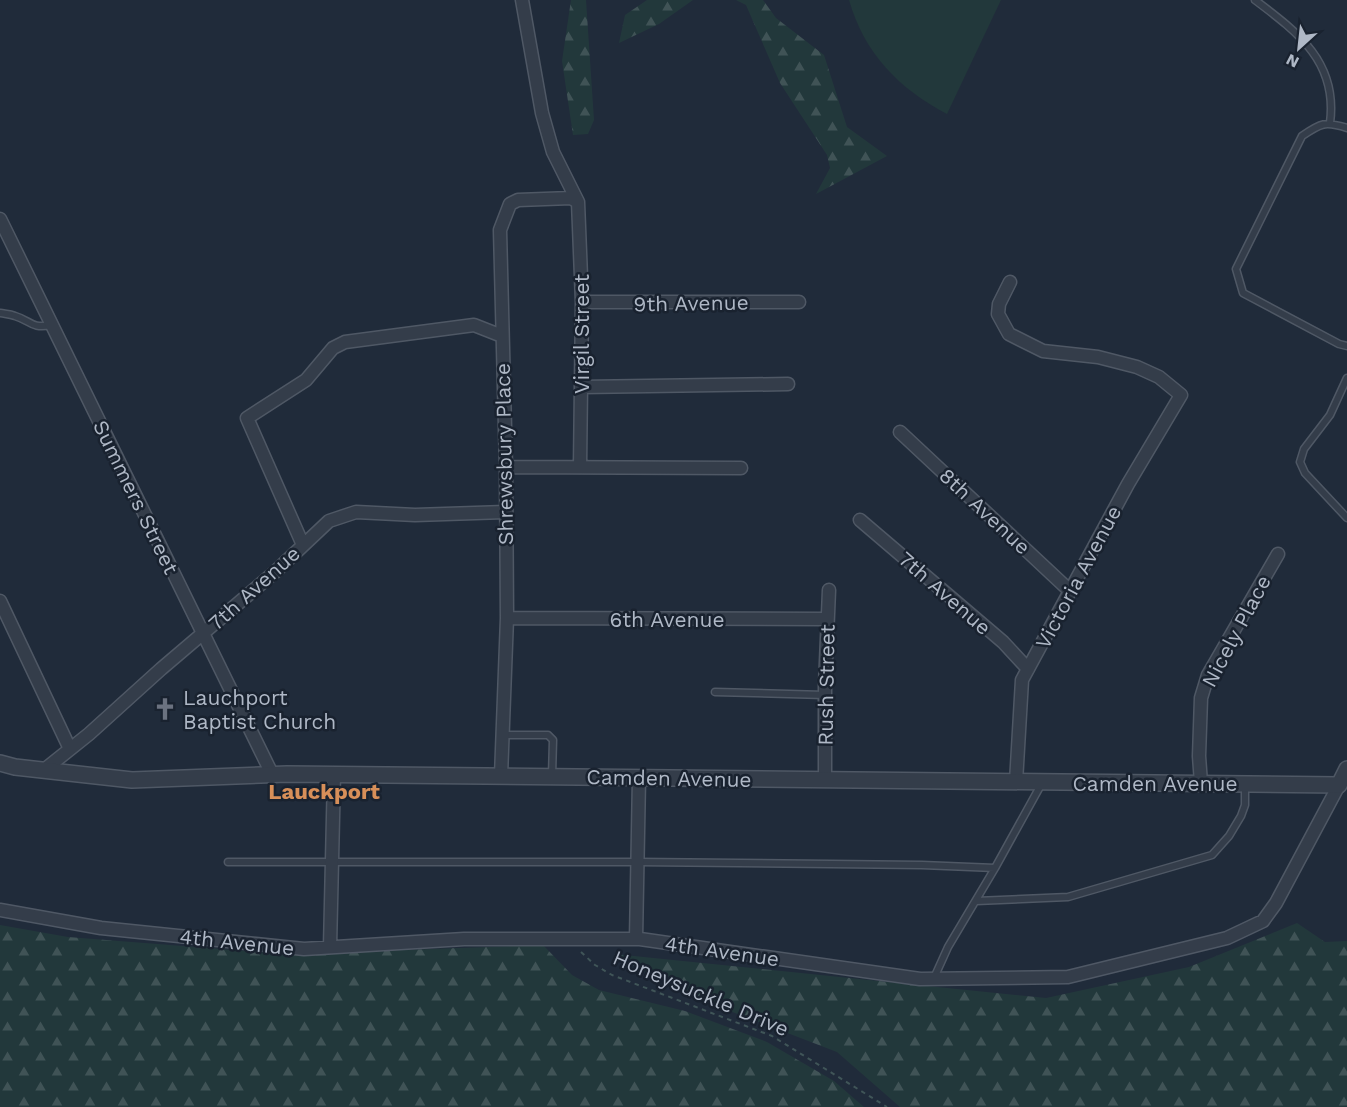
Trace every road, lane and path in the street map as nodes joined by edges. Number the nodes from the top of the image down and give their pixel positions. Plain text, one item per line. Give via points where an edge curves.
1 (522, 0) edge
2 (1255, 0) edge
3 (1330, 123) junction
4 (1347, 128) edge
5 (578, 202) junction
6 (0, 219) edge
7 (1010, 282) dead end
8 (582, 302) junction
9 (799, 302) dead end
10 (0, 314) edge
11 (52, 325) junction
12 (502, 336) junction
13 (1347, 346) edge
14 (1347, 378) edge
15 (788, 384) dead end
16 (582, 387) junction
17 (900, 432) dead end
18 (506, 467) junction
19 (580, 467) junction
20 (741, 468) dead end
21 (505, 512) junction
22 (1347, 518) edge
23 (860, 520) dead end
24 (303, 545) junction
25 (1278, 554) dead end
26 (830, 590) dead end
27 (1070, 591) junction
28 (0, 601) edge
29 (507, 618) junction
30 (827, 619) junction
31 (203, 634) junction
32 (1028, 669) junction
33 (716, 692) dead end
34 (825, 695) junction
35 (502, 735) junction
36 (70, 749) junction
37 (0, 764) edge
38 (1347, 769) edge
39 (44, 770) junction
40 (272, 774) junction
41 (334, 774) junction
42 (501, 776) junction
43 (552, 777) junction
44 (639, 778) junction
45 (825, 780) junction
46 (1016, 782) junction
47 (1043, 782) junction
48 (1201, 783) junction
49 (1245, 783) junction
50 (1340, 785) junction
51 (228, 862) dead end
52 (333, 862) junction
53 (638, 862) junction
54 (995, 868) junction
55 (976, 901) junction
56 (0, 910) edge
57 (569, 939) junction
58 (636, 939) junction
59 (330, 947) junction
60 (934, 979) junction
61 (887, 1107) edge

1 - 5 street via 542,113 554,152
2 - 3 lane via 1314,52 1329,81
3 - 4 lane
3 - 13 lane via 1317,125 1302,136 1236,269 1243,293
5 - 8 street, Virgil Street
5 - 12 street, Shrewsbury Place via 571,198 518,200 506,210 500,230
6 - 11 street, Summers Street
7 - 27 street, Victoria Avenue via 998,314 1009,334 1043,351 1098,357 1137,367 1159,377 1181,395
8 - 9 street, 9th Avenue
8 - 16 street, Virgil Street
10 - 11 lane via 17,316 33,326
11 - 31 street, Summers Street
12 - 18 street, Shrewsbury Place
12 - 24 street via 474,325 345,342 333,348 306,380 247,418
14 - 22 lane via 1330,415 1304,449 1300,462 1305,473
15 - 16 street
16 - 19 street, Virgil Street
17 - 27 street, 8th Avenue
18 - 19 street
18 - 21 street, Shrewsbury Place
19 - 20 street
21 - 24 street, 7th Avenue via 356,512 329,521
21 - 29 street, Shrewsbury Place
23 - 32 street, 7th Avenue via 1003,642
24 - 31 street, 7th Avenue
25 - 48 street, Nicely Place via 1209,675 1201,698
26 - 30 street, Rush Street
27 - 32 street, Victoria Avenue
28 - 36 street
29 - 30 street, 6th Avenue
29 - 35 street, Shrewsbury Place
30 - 34 street, Rush Street
31 - 36 street, 7th Avenue
31 - 40 street, Summers Street
32 - 46 street, Victoria Avenue via 1022,680
33 - 34 lane
34 - 45 street, Rush Street
35 - 42 street, Shrewsbury Place
35 - 43 lane via 548,735 553,740
36 - 39 street, 7th Avenue
37 - 39 street, Camden Avenue
38 - 50 street, 4th Avenue
39 - 40 street, Camden Avenue via 132,780
40 - 41 street, Camden Avenue
41 - 42 street, Camden Avenue
41 - 52 street
42 - 43 street, Camden Avenue
43 - 44 street, Camden Avenue
44 - 45 street, Camden Avenue
44 - 53 street
45 - 46 street, Camden Avenue
46 - 47 street, Camden Avenue
47 - 48 street, Camden Avenue
47 - 54 lane
48 - 49 street, Camden Avenue
49 - 50 street, Camden Avenue
49 - 55 lane via 1241,816 1212,855 1068,897
50 - 60 street, 4th Avenue via 1263,921 1227,939 1068,977
51 - 52 lane
52 - 53 lane
52 - 59 street
53 - 54 lane
53 - 58 street
54 - 55 lane
55 - 60 lane
56 - 59 street, 4th Avenue via 100,928 304,949
57 - 58 street, 4th Avenue
57 - 59 street, 4th Avenue via 464,939
57 - 61 path, Honeysuckle Drive via 595,965 612,975 772,1036
58 - 60 street, 4th Avenue

